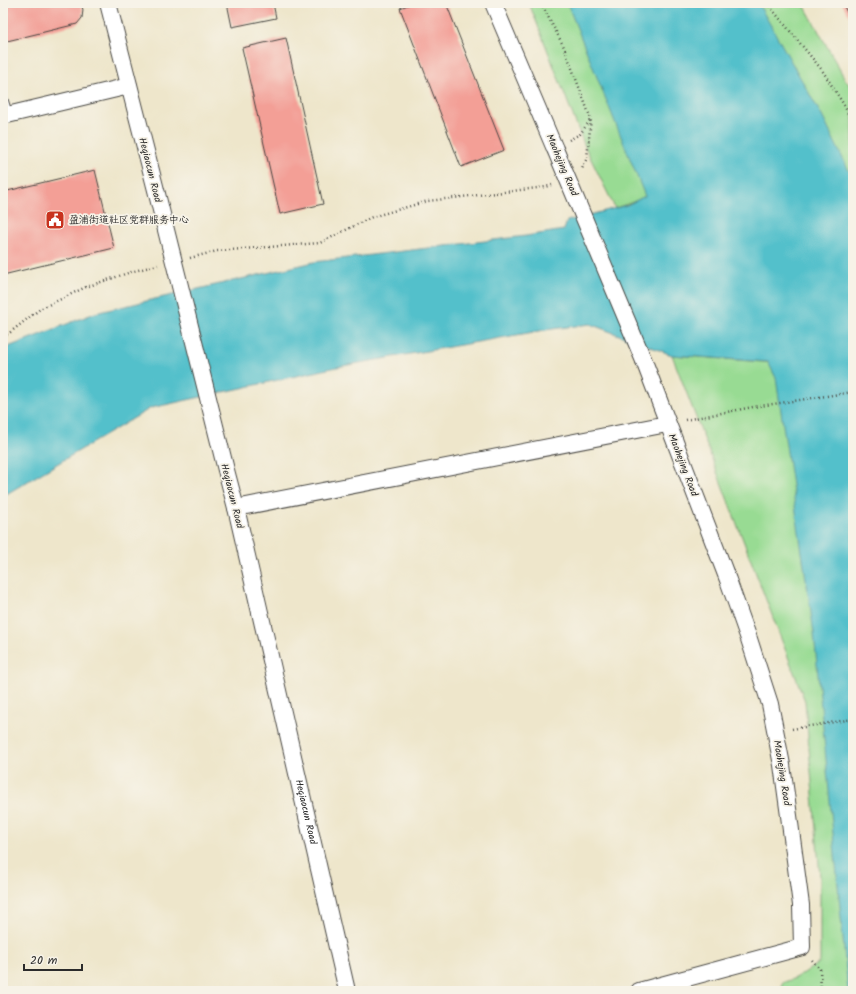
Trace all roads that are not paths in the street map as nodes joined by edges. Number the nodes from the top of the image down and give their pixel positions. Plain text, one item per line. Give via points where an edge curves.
1 (108, 3) edge
2 (493, 3) edge
3 (129, 86) junction
4 (3, 98) edge
5 (5, 115) edge
6 (667, 424) junction
7 (236, 508) junction
8 (347, 991) edge
9 (639, 991) edge

1 - 3 street, Heqiaocun Road
2 - 6 street, Maohejing Road, bridge via 644,361
3 - 5 street
3 - 7 street, Heqiaocun Road, bridge
4 - 5 lane
6 - 7 street
6 - 9 street, Maohejing Road via 728,580 770,704 782,765 801,905 802,947
7 - 8 street, Heqiaocun Road

